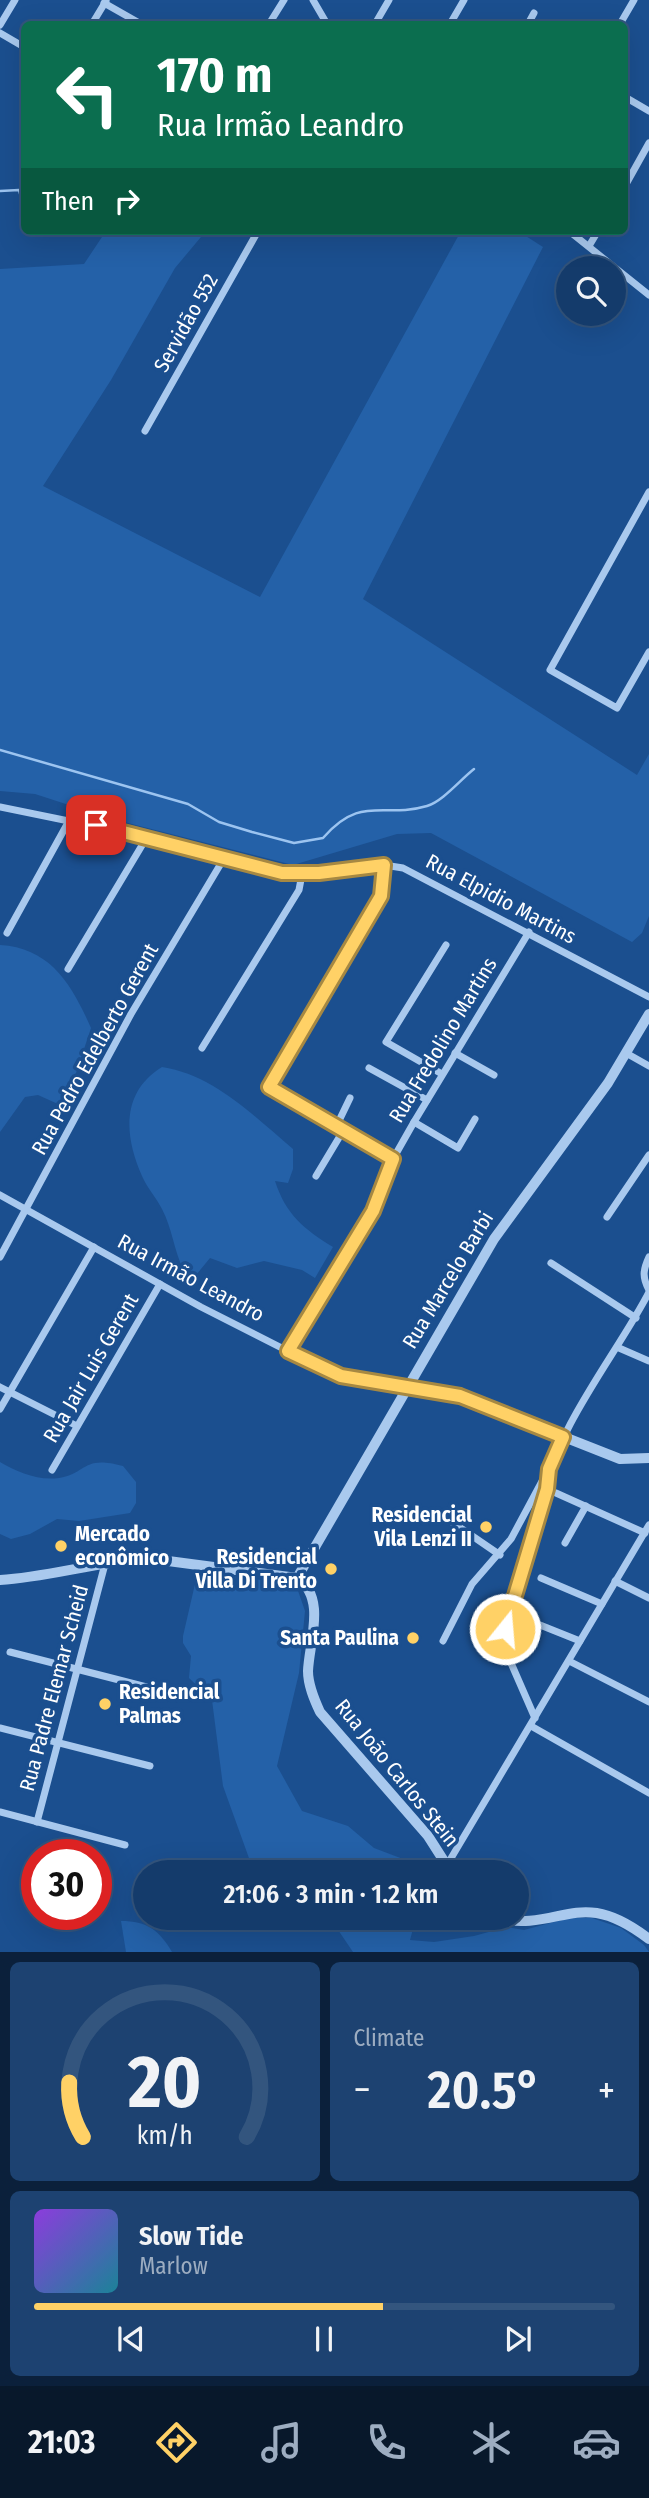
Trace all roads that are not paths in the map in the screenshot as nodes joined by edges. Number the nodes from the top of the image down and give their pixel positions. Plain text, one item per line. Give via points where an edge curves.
1 (15, 0) edge
2 (284, 0) edge
3 (313, 0) edge
4 (389, 0) edge
5 (464, 0) edge
6 (634, 0) edge
7 (105, 2) edge
8 (534, 13) dead end
9 (94, 21) edge
10 (136, 21) edge
11 (271, 21) edge
12 (325, 21) edge
13 (377, 21) edge
14 (452, 21) edge
15 (530, 21) edge
16 (622, 21) edge
17 (0, 24) edge
18 (0, 33) edge
19 (21, 45) edge
20 (628, 99) edge
21 (649, 111) edge
22 (649, 143) edge
23 (628, 181) edge
24 (256, 235) edge
25 (574, 235) edge
26 (596, 235) edge
27 (589, 246) junction
28 (649, 295) edge
29 (145, 431) dead end
30 (649, 492) edge
31 (649, 652) edge
32 (0, 807) edge
33 (70, 820) junction
34 (147, 837) junction
35 (223, 860) junction
36 (384, 865) junction
37 (302, 874) junction
38 (529, 932) junction
39 (7, 933) dead end
40 (446, 945) dead end
41 (68, 969) dead end
42 (649, 997) edge
43 (649, 1014) edge
44 (202, 1048) dead end
45 (455, 1053) junction
46 (626, 1053) junction
47 (649, 1066) edge
48 (369, 1068) dead end
49 (442, 1073) junction
50 (494, 1075) dead end
51 (350, 1098) dead end
52 (427, 1100) junction
53 (475, 1119) dead end
54 (414, 1122) junction
55 (339, 1130) junction
56 (649, 1155) edge
57 (393, 1159) junction
58 (316, 1176) dead end
59 (0, 1195) edge
60 (27, 1210) junction
61 (607, 1217) dead end
62 (94, 1247) junction
63 (649, 1256) edge
64 (0, 1257) edge
65 (551, 1263) dead end
66 (160, 1284) junction
67 (649, 1291) edge
68 (636, 1318) junction
69 (618, 1348) junction
70 (288, 1351) junction
71 (649, 1361) edge
72 (407, 1385) junction
73 (0, 1387) edge
74 (10, 1392) junction
75 (0, 1409) edge
76 (77, 1426) junction
77 (563, 1437) junction
78 (649, 1458) edge
79 (549, 1469) junction
80 (52, 1470) dead end
81 (556, 1493) dead end
82 (586, 1506) junction
83 (449, 1520) dead end
84 (645, 1531) edge
85 (649, 1542) edge
86 (565, 1543) dead end
87 (500, 1555) junction
88 (105, 1564) junction
89 (297, 1578) junction
90 (541, 1578) dead end
91 (0, 1580) edge
92 (615, 1581) junction
93 (649, 1598) edge
94 (602, 1604) junction
95 (530, 1621) dead end
96 (443, 1641) dead end
97 (580, 1641) junction
98 (10, 1652) dead end
99 (569, 1661) junction
100 (77, 1670) junction
101 (166, 1692) dead end
102 (649, 1702) edge
103 (533, 1722) junction
104 (0, 1728) edge
105 (58, 1743) junction
106 (150, 1766) dead end
107 (649, 1793) edge
108 (0, 1812) edge
109 (37, 1822) junction
110 (125, 1845) dead end
111 (443, 1860) edge
112 (454, 1860) edge
113 (529, 1922) edge
114 (649, 1939) edge

1 - 17 street
2 - 11 street
3 - 12 street
4 - 13 street
5 - 14 street
6 - 16 street
7 - 9 street
7 - 10 street
8 - 15 street
18 - 19 street
20 - 21 street
22 - 23 street
24 - 29 street, Servidão 552
25 - 27 street
26 - 27 street
27 - 28 street
30 - 31 street via 550,670 617,708
32 - 33 street, Rua Elpidio Martins
33 - 34 street, Rua Elpidio Martins
33 - 39 street
34 - 35 street, Rua Elpidio Martins
34 - 41 street
35 - 37 street, Rua Elpidio Martins
35 - 60 street, Rua Pedro Edelberto Gerent via 131,1014
36 - 37 street, Rua Elpidio Martins
36 - 38 street, Rua Elpidio Martins via 422,876
36 - 55 street via 381,896 269,1087
37 - 44 street via 299,890
38 - 42 street, Rua Elpidio Martins
38 - 45 street, Rua Fredolino Martins
40 - 49 street via 386,1042
43 - 46 street, Rua Marcelo Barbi
45 - 49 street, Rua Fredolino Martins
45 - 50 street
46 - 47 street
46 - 72 street, Rua Marcelo Barbi via 498,1233
48 - 52 street
49 - 52 street, Rua Fredolino Martins
51 - 55 street
52 - 54 street, Rua Fredolino Martins
53 - 54 street via 458,1147
54 - 57 street, Rua Fredolino Martins
55 - 57 street
55 - 58 street
56 - 61 street
57 - 70 street, Rua Fredolino Martins via 373,1211
59 - 60 street, Rua Irmão Leandro
60 - 62 street, Rua Irmão Leandro
60 - 64 street, Rua Pedro Edelberto Gerent
62 - 66 street, Rua Irmão Leandro
62 - 74 street
63 - 67 street via 643,1269
65 - 68 street
66 - 70 street, Rua Irmão Leandro
66 - 76 street, Rua Jair Luis Gerent
67 - 68 street
68 - 69 street
69 - 71 street
69 - 77 street
70 - 72 street, Rua Irmão Leandro via 341,1376
72 - 77 street, Rua Irmão Leandro via 460,1396
72 - 89 street, Rua Marcelo Barbi
73 - 74 street
74 - 75 street
74 - 76 street
76 - 80 street, Rua Jair Luis Gerent
77 - 78 street, Rua Irmão Leandro via 620,1459
77 - 79 street
79 - 87 street
79 - 103 street via 505,1629 510,1663
81 - 82 street
82 - 84 street
82 - 86 street
83 - 87 street
84 - 85 street
84 - 92 street
87 - 96 street via 472,1584
88 - 89 street via 177,1561
88 - 91 street
88 - 100 street, Rua Padre Elemar Scheid
89 - 111 street, Rua João Carlos Stein via 306,1585 314,1608 308,1672 320,1712 428,1836
90 - 94 street
92 - 93 street
92 - 94 street
94 - 97 street
95 - 97 street
97 - 99 street
98 - 100 street
99 - 102 street
99 - 103 street
100 - 101 street
100 - 105 street, Rua Padre Elemar Scheid
103 - 107 street
103 - 112 street
104 - 105 street
105 - 106 street
105 - 109 street, Rua Padre Elemar Scheid
108 - 109 street
109 - 110 street
113 - 114 street via 591,1911 611,1915

